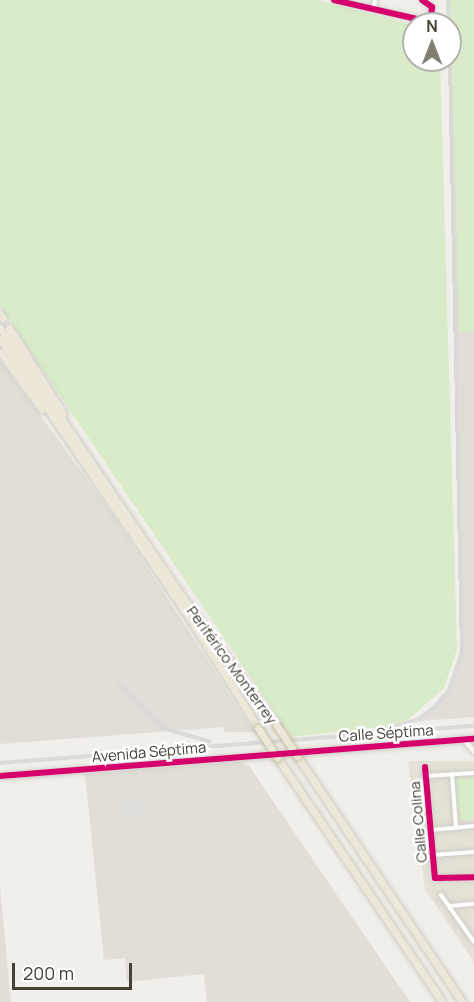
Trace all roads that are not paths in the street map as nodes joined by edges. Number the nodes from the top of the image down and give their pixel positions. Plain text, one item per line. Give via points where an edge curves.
1 (334, 0) edge
2 (375, 0) edge
3 (422, 0) edge
4 (374, 9) junction
5 (0, 328) edge
6 (9, 328) dead end
7 (0, 339) edge
8 (0, 352) edge
9 (69, 435) junction
10 (474, 739) edge
11 (464, 740) junction
12 (474, 751) edge
13 (298, 753) junction
14 (425, 766) dead end
15 (474, 773) edge
16 (452, 774) junction
17 (0, 776) edge
18 (426, 776) junction
19 (474, 826) edge
20 (456, 827) junction
21 (431, 830) junction
22 (474, 852) edge
23 (433, 855) junction
24 (474, 878) edge
25 (441, 895) dead end
26 (474, 904) edge
27 (449, 906) junction
28 (474, 942) edge
29 (442, 1002) edge
30 (462, 1002) edge

1 - 4 street
2 - 4 street
3 - 4 street via 432,7 431,17 426,21
5 - 9 highway, Periférico Monterrey
6 - 9 highway
7 - 9 highway, Periférico Monterrey
8 - 9 highway
9 - 13 highway, Periférico Monterrey, bridge
9 - 29 highway, Periférico Monterrey, bridge via 277,757
10 - 11 street, Calle Séptima
11 - 12 street
11 - 13 street, Calle Séptima
13 - 17 street, Avenida Séptima
13 - 30 highway, Periférico Monterrey
14 - 18 street, Calle Colina
15 - 16 street
16 - 18 street
16 - 20 street
18 - 21 street, Calle Colina
19 - 20 street
20 - 21 street
21 - 23 street, Calle Colina
22 - 23 street
23 - 24 street, Calle Colina via 439,880
25 - 27 street
26 - 27 street
27 - 28 street

